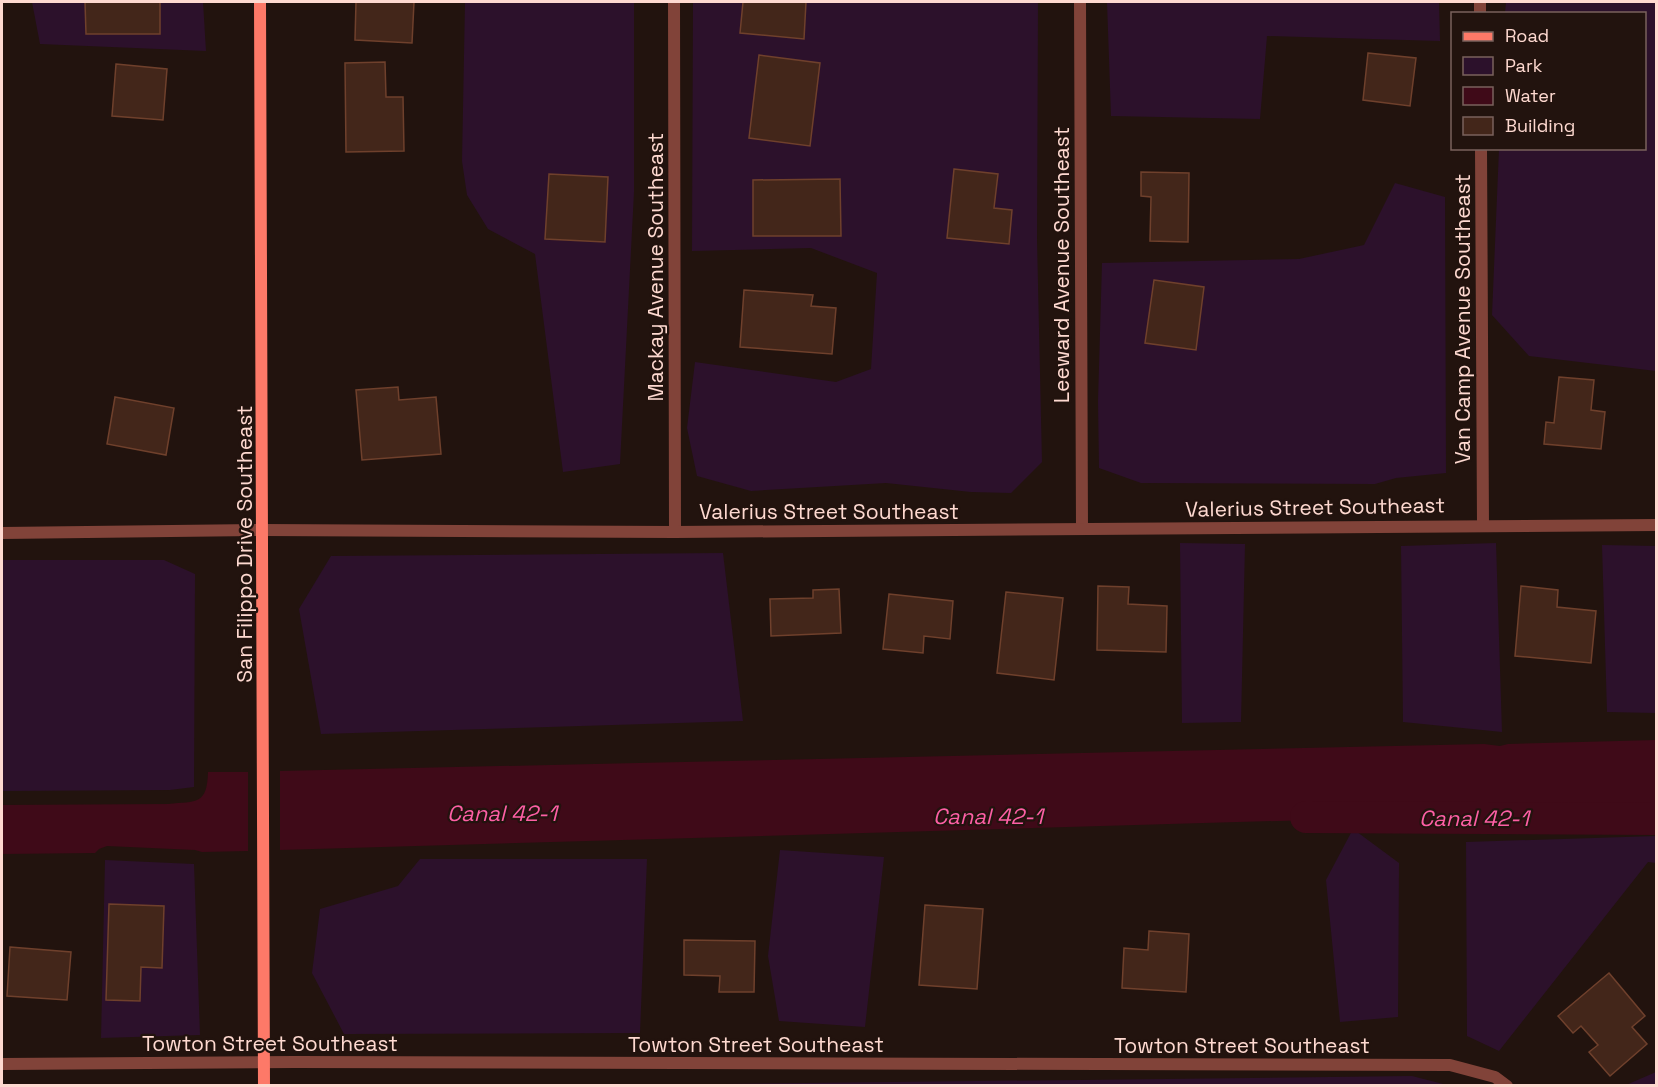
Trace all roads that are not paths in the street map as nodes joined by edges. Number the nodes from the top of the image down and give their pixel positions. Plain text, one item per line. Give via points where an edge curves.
1 (260, 2) edge
2 (674, 2) edge
3 (1080, 2) edge
4 (1481, 150) edge
5 (1483, 525) junction
6 (1656, 525) edge
7 (1082, 529) junction
8 (263, 530) junction
9 (675, 532) junction
10 (2, 534) edge
11 (265, 1062) junction
12 (2, 1064) edge
13 (264, 1086) edge
14 (1507, 1086) edge

1 - 8 street, San Filippo Drive Southeast
2 - 9 street, Mackay Avenue Southeast
3 - 7 street, Leeward Avenue Southeast
4 - 5 street, Van Camp Avenue Southeast
5 - 6 street, Valerius Street Southeast
5 - 7 street, Valerius Street Southeast
7 - 9 street, Valerius Street Southeast
8 - 9 street, Valerius Street Southeast
8 - 10 street, Valerius Street Southeast
8 - 11 street, San Filippo Drive Southeast
11 - 12 street, Towton Street Southeast
11 - 13 street, San Filippo Drive Southeast
11 - 14 street, Towton Street Southeast via 1450,1065 1495,1077

